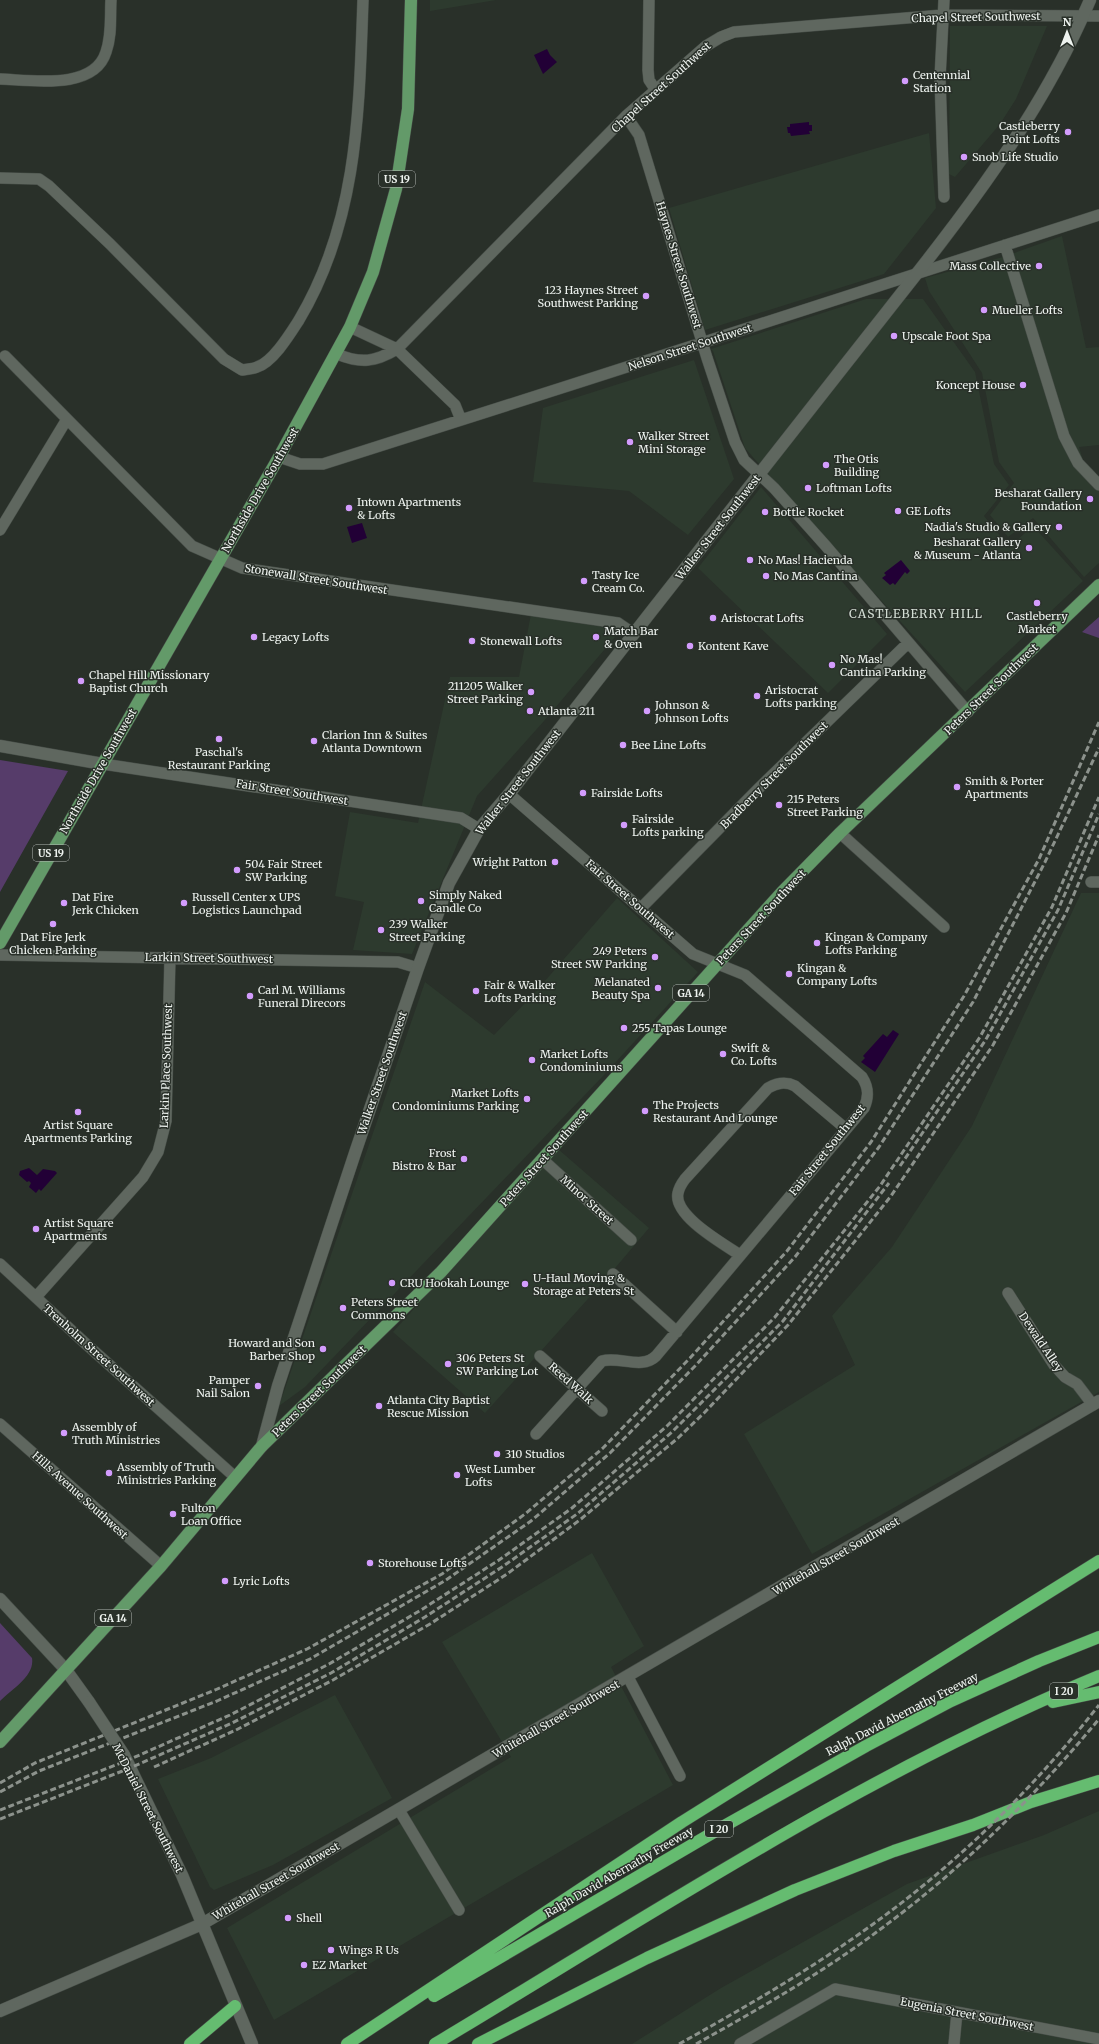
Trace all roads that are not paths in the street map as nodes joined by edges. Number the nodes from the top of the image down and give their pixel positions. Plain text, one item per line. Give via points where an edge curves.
1 (111, 0) edge
2 (363, 0) edge
3 (411, 0) edge
4 (649, 0) edge
5 (944, 0) edge
6 (1090, 0) edge
7 (943, 15) junction
8 (1083, 16) junction
9 (1099, 16) edge
10 (0, 79) edge
11 (655, 89) junction
12 (626, 116) junction
13 (0, 178) edge
14 (944, 197) dead end
15 (1099, 215) edge
16 (1005, 245) junction
17 (915, 274) junction
18 (350, 327) junction
19 (702, 343) junction
20 (397, 349) junction
21 (337, 354) junction
22 (5, 356) dead end
23 (67, 419) junction
24 (461, 420) junction
25 (279, 457) junction
26 (758, 475) junction
27 (1099, 485) edge
28 (0, 530) edge
29 (220, 558) junction
30 (1099, 585) edge
31 (634, 634) junction
32 (908, 642) junction
33 (968, 712) junction
34 (0, 746) edge
35 (103, 764) junction
36 (509, 794) junction
37 (479, 829) junction
38 (840, 834) junction
39 (641, 908) junction
40 (944, 927) dead end
41 (0, 943) edge
42 (0, 954) edge
43 (170, 957) junction
44 (718, 964) junction
45 (418, 968) junction
46 (846, 1129) junction
47 (542, 1159) junction
48 (631, 1240) dead end
49 (740, 1255) junction
50 (0, 1264) edge
51 (613, 1274) dead end
52 (1008, 1293) dead end
53 (36, 1297) junction
54 (677, 1332) junction
55 (540, 1356) dead end
56 (576, 1388) junction
57 (1096, 1403) edge
58 (602, 1411) dead end
59 (0, 1424) edge
60 (536, 1434) dead end
61 (262, 1446) junction
62 (235, 1477) junction
63 (1099, 1561) edge
64 (161, 1566) junction
65 (0, 1599) edge
66 (1099, 1629) edge
67 (1099, 1637) edge
68 (1021, 1669) junction
69 (66, 1670) junction
70 (1099, 1676) edge
71 (628, 1677) junction
72 (1099, 1692) edge
73 (1028, 1706) junction
74 (0, 1742) edge
75 (680, 1776) dead end
76 (1099, 1781) edge
77 (399, 1810) junction
78 (459, 1910) dead end
79 (202, 1924) junction
80 (235, 2006) junction
81 (0, 2011) edge
82 (957, 2012) junction
83 (1099, 2039) edge
84 (190, 2044) edge
85 (252, 2044) edge
86 (347, 2044) edge
87 (351, 2044) edge
88 (436, 2044) edge
89 (478, 2044) edge
90 (740, 2044) edge
91 (954, 2044) edge

1 - 10 street via 110,37 106,54 96,68 83,77 68,80
2 - 13 street via 360,97 346,198 333,250 311,300 283,346 259,367 242,370 224,359 49,186 39,179
3 - 18 main road, Northside Drive Southwest / US 19 via 408,109 396,189 373,272
4 - 11 street via 648,70 649,80
5 - 7 street
6 - 8 street, Walker Street Southwest
7 - 8 street, Chapel Street Southwest
7 - 11 street, Chapel Street Southwest via 734,32 712,41
7 - 14 street via 940,85
8 - 9 street, Chapel Street Southwest
8 - 17 street, Walker Street Southwest via 1026,123
11 - 12 street, Chapel Street Southwest
12 - 19 street, Haynes Street Southwest via 639,135
12 - 20 street, Chapel Street Southwest
15 - 16 street, Nelson Street Southwest
16 - 17 street, Nelson Street Southwest
16 - 27 street via 1064,436 1078,463
17 - 19 street, Nelson Street Southwest
17 - 26 street, Walker Street Southwest
18 - 20 street
18 - 21 main road, Northside Drive Southwest / US 19
19 - 24 street, Nelson Street Southwest
19 - 26 street, Haynes Street Southwest via 735,442 744,460
20 - 21 street, Chapel Street Southwest via 376,360 350,359
20 - 24 street via 455,405
21 - 25 main road, Northside Drive Southwest / US 19
22 - 23 street, Stonewall Street Southwest
23 - 28 street
23 - 29 street, Stonewall Street Southwest via 192,546
24 - 25 street, Nelson Street Southwest via 323,464 300,464
25 - 29 main road, Northside Drive Southwest / US 19
26 - 31 street, Walker Street Southwest
26 - 32 street, Haynes Street Southwest via 779,494
29 - 31 street, Stonewall Street Southwest via 242,568 618,623
29 - 35 main road, Northside Drive Southwest / US 19
30 - 33 main road, Peters Street Southwest / GA 14
31 - 36 street, Walker Street Southwest
32 - 33 street, Haynes Street Southwest
32 - 39 street, Bradberry Street Southwest
33 - 38 main road, Peters Street Southwest / GA 14
34 - 35 street
35 - 37 street, Fair Street Southwest via 461,818
35 - 41 main road, Northside Drive Southwest / US 19
36 - 37 street, Walker Street Southwest
36 - 39 street, Fair Street Southwest
37 - 45 street, Walker Street Southwest via 449,883
38 - 40 street
38 - 44 main road, Peters Street Southwest / GA 14 via 782,892
39 - 44 street, Fair Street Southwest via 693,954
42 - 43 street, Larkin Street Southwest
43 - 45 street, Larkin Street Southwest via 398,962
43 - 53 street, Larkin Place Southwest via 166,1121 158,1152 143,1177
44 - 46 street, Fair Street Southwest via 745,975 862,1077 868,1088 867,1102
44 - 47 main road, Peters Street Southwest / GA 14
45 - 61 street, Walker Street Southwest via 278,1386
46 - 49 street, Fair Street Southwest
46 - 49 street via 795,1086 777,1083 768,1088 685,1179 678,1193 678,1201 685,1215
47 - 48 street, Minor Street
47 - 61 main road, Peters Street Southwest / GA 14 via 440,1272
49 - 54 street, Fair Street Southwest
50 - 53 street, Trenholm Street Southwest
51 - 54 street
52 - 57 street, Dewald Alley via 1054,1365 1064,1377 1077,1384
53 - 62 street, Trenholm Street Southwest
54 - 56 street, Fair Street Southwest via 652,1360 602,1361
55 - 56 street, Reed Walk
56 - 58 street, Reed Walk
56 - 60 street, Fair Street Southwest
57 - 71 street, Whitehall Street Southwest
59 - 64 street, Hills Avenue Southwest
61 - 62 main road, Peters Street Southwest / GA 14
62 - 64 main road, Peters Street Southwest / GA 14
63 - 86 highway via 682,1822
64 - 69 main road, Peters Street Southwest / GA 14
65 - 69 street, McDaniel Street Southwest
66 - 68 highway
67 - 68 highway, Ralph David Abernathy Freeway / I 20
68 - 87 highway, Ralph David Abernathy Freeway / I 20 via 951,1701 866,1746
69 - 74 main road, Peters Street Southwest / GA 14
69 - 79 street, McDaniel Street Southwest, bridge via 124,1755 182,1875
70 - 73 highway, I 20
71 - 75 street
71 - 77 street, Whitehall Street Southwest
72 - 73 highway
73 - 88 highway, I 20 via 857,1794 692,1889
76 - 89 highway via 1031,1802 973,1825 894,1851 795,1890 647,1958
77 - 78 street
77 - 79 street, Whitehall Street Southwest
79 - 80 street, McDaniel Street Southwest
79 - 81 street, Whitehall Street Southwest
80 - 84 highway
80 - 85 street, McDaniel Street Southwest
82 - 83 street, Eugenia Street Southwest
82 - 90 street, Eugenia Street Southwest via 835,1989
82 - 91 street

